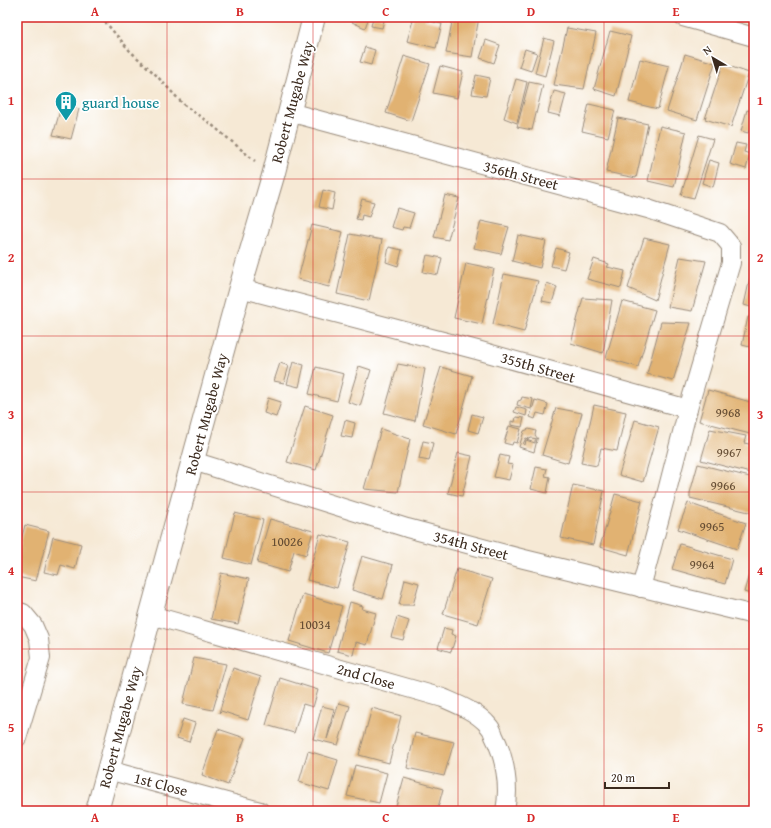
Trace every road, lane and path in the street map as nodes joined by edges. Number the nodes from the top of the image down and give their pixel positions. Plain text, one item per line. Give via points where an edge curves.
1 (101, 17) edge
2 (314, 17) edge
3 (683, 17) edge
4 (754, 37) edge
5 (289, 112) junction
6 (273, 176) junction
7 (240, 288) junction
8 (688, 409) junction
9 (193, 461) junction
10 (641, 588) junction
11 (20, 612) edge
12 (151, 615) junction
13 (754, 615) edge
14 (17, 738) edge
15 (108, 770) junction
16 (97, 811) edge
17 (260, 811) edge
18 (505, 811) edge

1 - 6 path via 130,51 184,105
2 - 5 street, Robert Mugabe Way
3 - 4 street
5 - 6 street, Robert Mugabe Way
5 - 8 street, 356th Street via 648,209 720,233 730,246 730,263
6 - 7 street, Robert Mugabe Way
7 - 8 street, 355th Street
7 - 9 street, Robert Mugabe Way
8 - 10 street
9 - 10 street, 354th Street via 407,528
9 - 12 street, Robert Mugabe Way
10 - 13 street, 354th Street
11 - 14 street via 33,626 39,639 41,658
12 - 15 street, Robert Mugabe Way
12 - 18 street, 2nd Close via 460,705 489,726 498,742 505,766
15 - 16 street, Robert Mugabe Way
15 - 17 street, 1st Close

